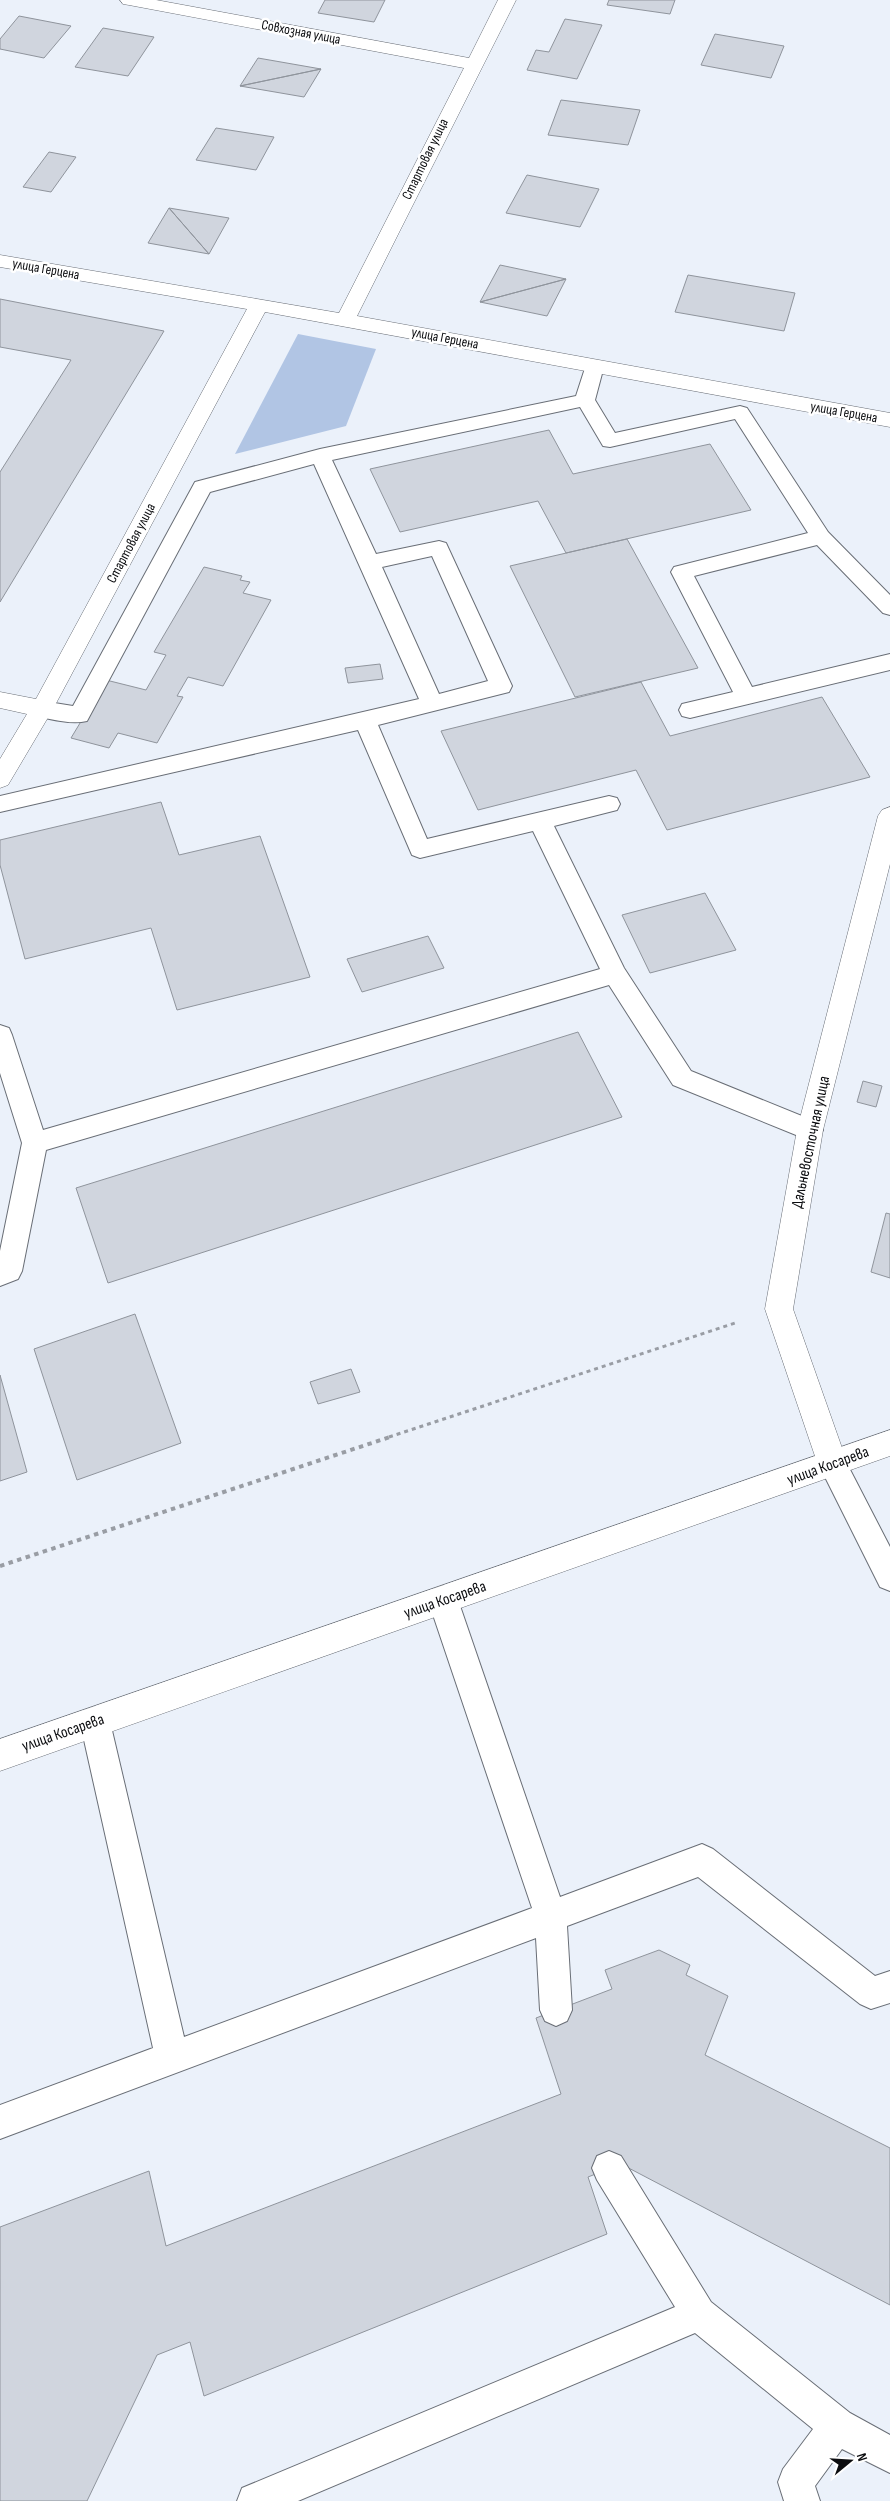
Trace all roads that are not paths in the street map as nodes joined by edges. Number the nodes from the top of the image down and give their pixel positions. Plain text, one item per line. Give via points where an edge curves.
1 (129, 0) edge
2 (507, 0) edge
3 (473, 64) junction
4 (0, 262) edge
5 (259, 305) junction
6 (345, 320) junction
7 (594, 366) junction
8 (585, 400) junction
9 (742, 404) junction
10 (890, 420) edge
11 (320, 456) junction
12 (822, 537) junction
13 (370, 562) junction
14 (890, 608) edge
15 (890, 662) edge
16 (746, 696) junction
17 (0, 700) edge
18 (432, 703) junction
19 (42, 709) junction
20 (690, 710) dead end
21 (365, 720) junction
22 (0, 779) edge
23 (0, 804) edge
24 (609, 804) dead end
25 (890, 816) edge
26 (540, 821) junction
27 (615, 974) junction
28 (0, 1035) edge
29 (810, 1130) junction
30 (35, 1143) junction
31 (0, 1274) edge
32 (890, 1443) edge
33 (833, 1465) junction
34 (890, 1577) edge
35 (444, 1600) junction
36 (95, 1722) junction
37 (0, 1755) edge
38 (552, 1916) junction
39 (890, 1987) edge
40 (556, 2010) dead end
41 (172, 2058) junction
42 (0, 2122) edge
43 (609, 2168) dead end
44 (699, 2314) junction
45 (837, 2426) junction
46 (890, 2454) edge
47 (254, 2501) edge
48 (802, 2501) edge

1 - 3 street, Совхозная улица
2 - 3 street, Стартовая улица
3 - 6 street, Стартовая улица
4 - 5 street, улица Герцена
5 - 6 street, улица Герцена
5 - 19 street, Стартовая улица
6 - 7 street, улица Герцена
7 - 8 lane
7 - 9 street, улица Герцена
8 - 9 lane via 610,441
8 - 11 lane
9 - 10 street, улица Герцена
9 - 12 lane
11 - 13 lane
11 - 19 lane via 202,487 79,715
12 - 14 lane
12 - 16 lane via 681,572
13 - 18 lane
13 - 18 lane via 440,548 501,686
15 - 16 lane
16 - 20 lane
17 - 19 street
18 - 21 lane
19 - 22 street, Стартовая улица
21 - 23 lane
21 - 26 lane via 420,849
24 - 26 lane
25 - 29 street, Дальневосточная улица
26 - 27 lane
27 - 29 lane via 682,1078
27 - 30 lane
28 - 30 lane
29 - 33 street, Дальневосточная улица via 779,1309
30 - 31 lane via 9,1271
32 - 33 street, улица Косарева
33 - 34 lane
33 - 35 street, улица Косарева
35 - 36 street, улица Косарева
35 - 38 lane
36 - 37 street, улица Косарева
36 - 41 lane
38 - 39 lane via 702,1860 871,1994
38 - 40 lane
38 - 41 lane
41 - 42 lane
43 - 44 lane
44 - 45 lane
44 - 47 lane
45 - 46 lane
45 - 48 lane via 796,2482

